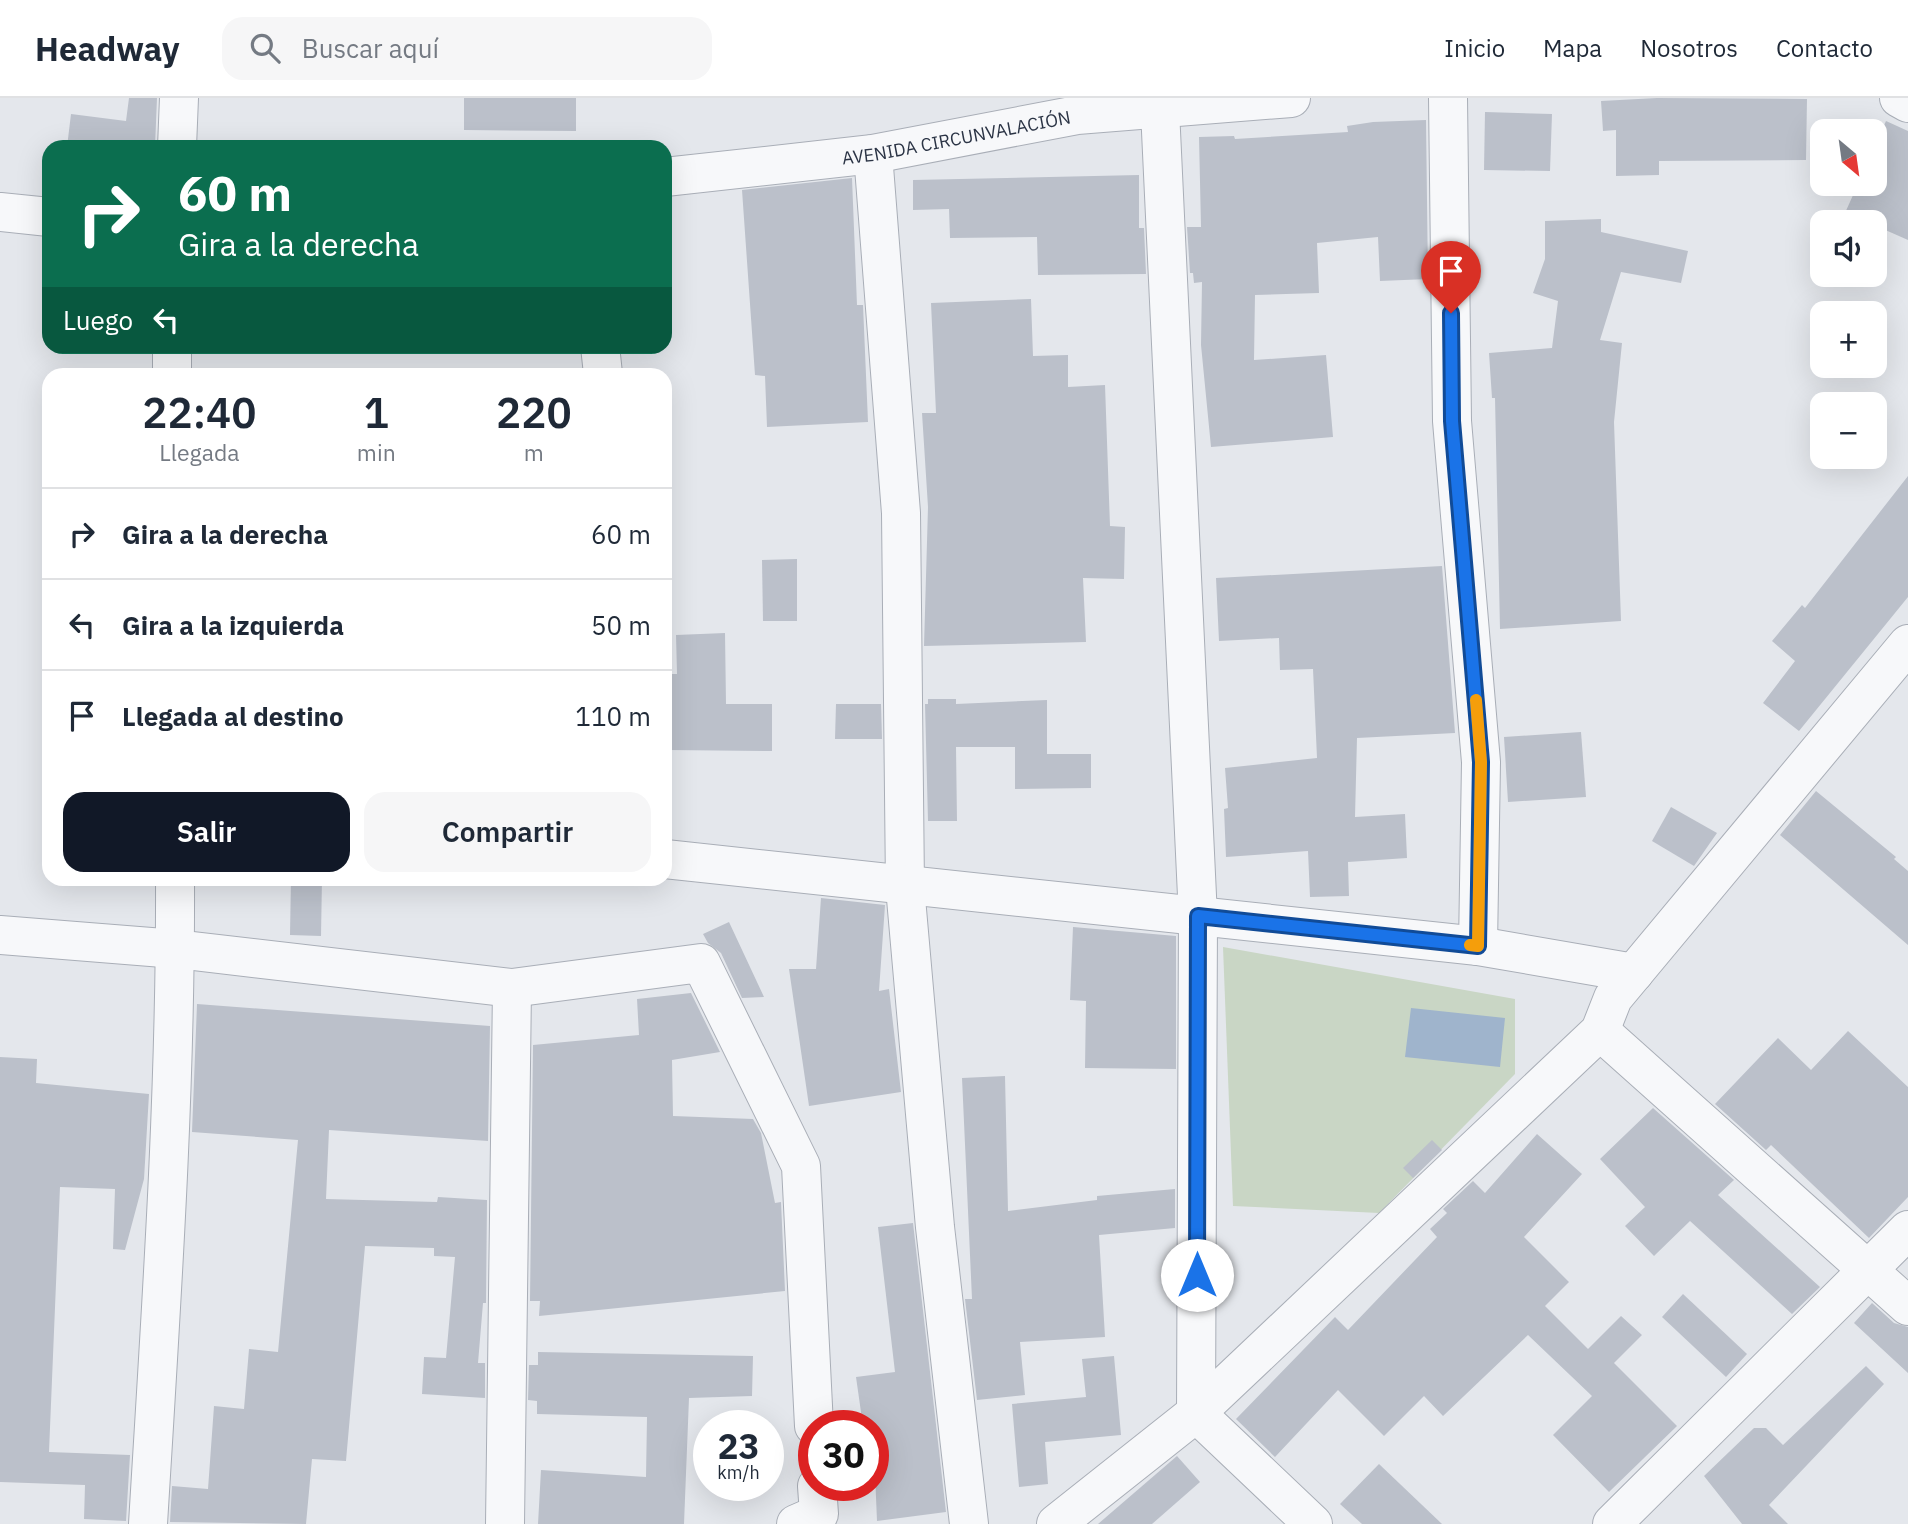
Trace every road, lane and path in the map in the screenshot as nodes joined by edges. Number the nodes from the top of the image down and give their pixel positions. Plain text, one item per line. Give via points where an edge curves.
1 (179, 98) edge
2 (1291, 98) edge
3 (1448, 98) edge
4 (1899, 98) edge
5 (1908, 103) edge
6 (1076, 107) edge
7 (1160, 110) junction
8 (177, 140) edge
9 (873, 154) junction
10 (672, 176) edge
11 (0, 212) edge
12 (42, 216) edge
13 (1908, 644) edge
14 (672, 860) edge
15 (175, 886) edge
16 (905, 887) junction
17 (1198, 916) junction
18 (0, 935) edge
19 (1478, 946) junction
20 (176, 949) junction
21 (1634, 973) junction
22 (512, 988) junction
23 (1600, 1031) junction
24 (1908, 1230) edge
25 (1868, 1272) junction
26 (1908, 1306) edge
27 (813, 1410) edge
28 (1196, 1413) junction
29 (818, 1501) edge
30 (148, 1524) edge
31 (505, 1524) edge
32 (796, 1524) edge
33 (969, 1524) edge
34 (1056, 1524) edge
35 (1313, 1524) edge
36 (1612, 1524) edge

1 - 8 street
2 - 7 street, AVENIDA CIRCUNVALACIÓN
3 - 19 street via 1452,421 1481,762
4 - 5 street
6 - 7 street, AVENIDA CIRCUNVALACIÓN
6 - 9 street, AVENIDA CIRCUNVALACIÓN
7 - 17 street
9 - 10 street, AVENIDA CIRCUNVALACIÓN
9 - 16 street via 901,513
11 - 12 street
13 - 21 street
14 - 16 street
15 - 20 street
16 - 17 street
16 - 33 street via 935,1227
17 - 19 street
17 - 28 street
18 - 20 street
19 - 21 street
20 - 22 street
20 - 30 street
21 - 23 street via 1614,998
22 - 27 street via 701,963 801,1166
22 - 31 street
23 - 25 street
23 - 28 street
24 - 25 street
25 - 26 street
25 - 36 street
28 - 34 street
28 - 35 street
29 - 32 street via 819,1514

